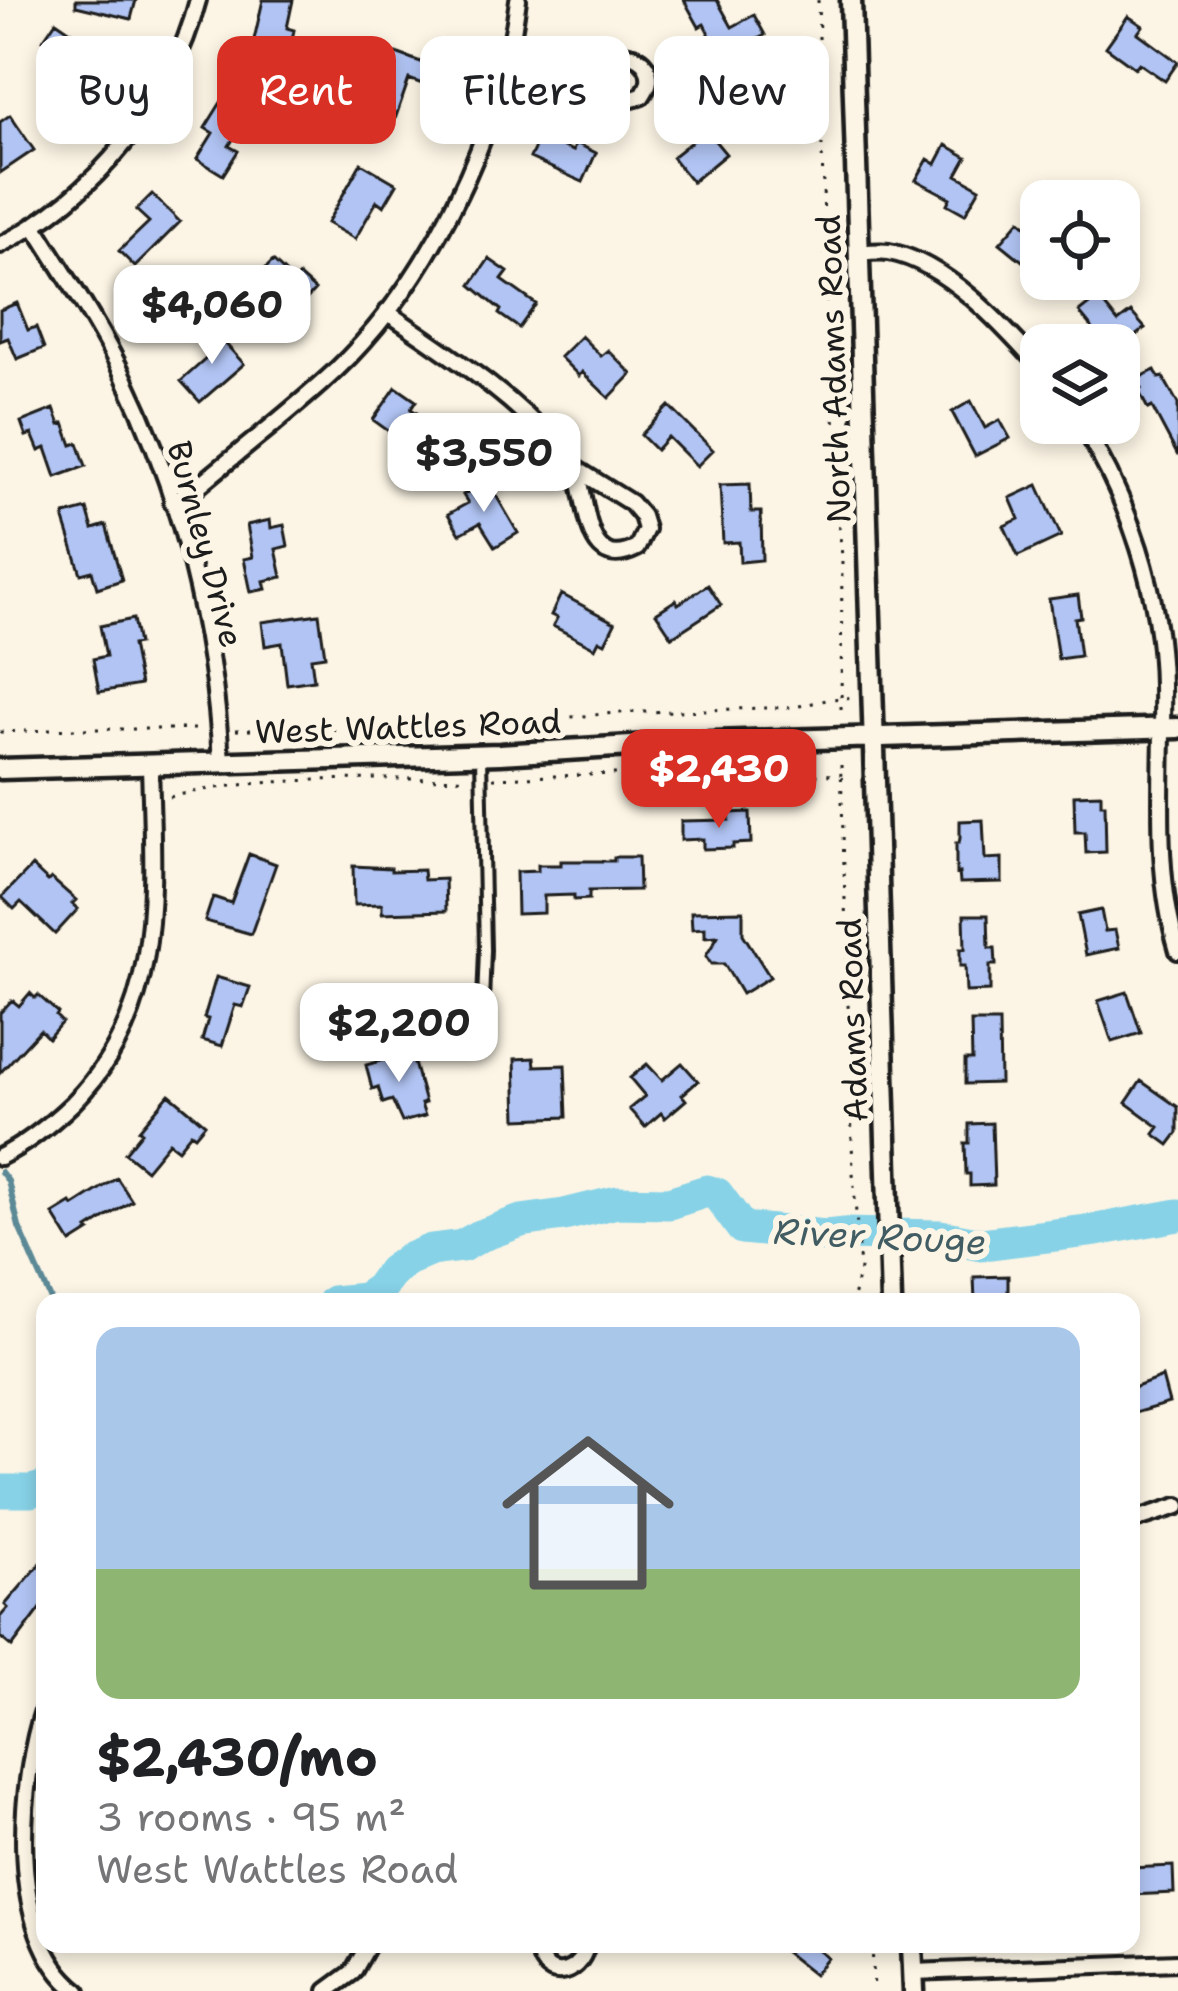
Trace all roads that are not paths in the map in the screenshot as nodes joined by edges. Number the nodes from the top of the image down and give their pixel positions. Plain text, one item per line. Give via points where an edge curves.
1 (198, 0) edge
2 (518, 0) edge
3 (851, 0) edge
4 (512, 36) edge
5 (563, 62) joint
6 (479, 144) edge
7 (34, 225) junction
8 (0, 245) edge
9 (860, 253) junction
10 (387, 312) junction
11 (1020, 346) edge
12 (1092, 444) edge
13 (575, 468) junction
14 (172, 502) junction
15 (1170, 728) edge
16 (874, 737) junction
17 (481, 755) junction
18 (221, 762) junction
19 (150, 765) junction
20 (0, 769) edge
21 (1178, 951) edge
22 (448, 1049) dead end
23 (0, 1157) edge
24 (890, 1293) edge
25 (1178, 1507) edge
26 (1140, 1518) edge
27 (36, 1733) edge
28 (36, 1928) edge
29 (46, 1953) edge
30 (364, 1953) edge
31 (539, 1953) edge
32 (583, 1953) edge
33 (1178, 1962) edge
34 (914, 1982) edge
35 (78, 1991) edge
36 (327, 1991) edge

1 - 7 street via 148,112 88,182
2 - 4 street
3 - 9 street, North Adams Road
5 - 5 street via 619,101 642,96 649,85 643,62 628,55
6 - 10 street via 436,236
7 - 8 street
7 - 14 street, Burnley Drive via 122,371
9 - 11 street via 888,252 925,266
9 - 16 street, North Adams Road
10 - 13 street via 512,402
10 - 14 street via 336,370
12 - 15 street via 1145,574
13 - 13 street via 601,548 637,548 646,529 638,510
14 - 18 street, Burnley Drive via 201,603
15 - 16 street, West Wattles Road
15 - 21 street via 1165,884
16 - 17 street, West Wattles Road
16 - 24 street, Adams Road
17 - 18 street, West Wattles Road
17 - 22 lane via 483,1002 467,1036
18 - 19 street, West Wattles Road
19 - 20 street, West Wattles Road
19 - 23 street via 148,946 125,1031 75,1101
25 - 26 street
27 - 28 street via 26,1839
29 - 35 street
30 - 36 street
31 - 32 street via 544,1966 561,1972 577,1967
33 - 34 street

